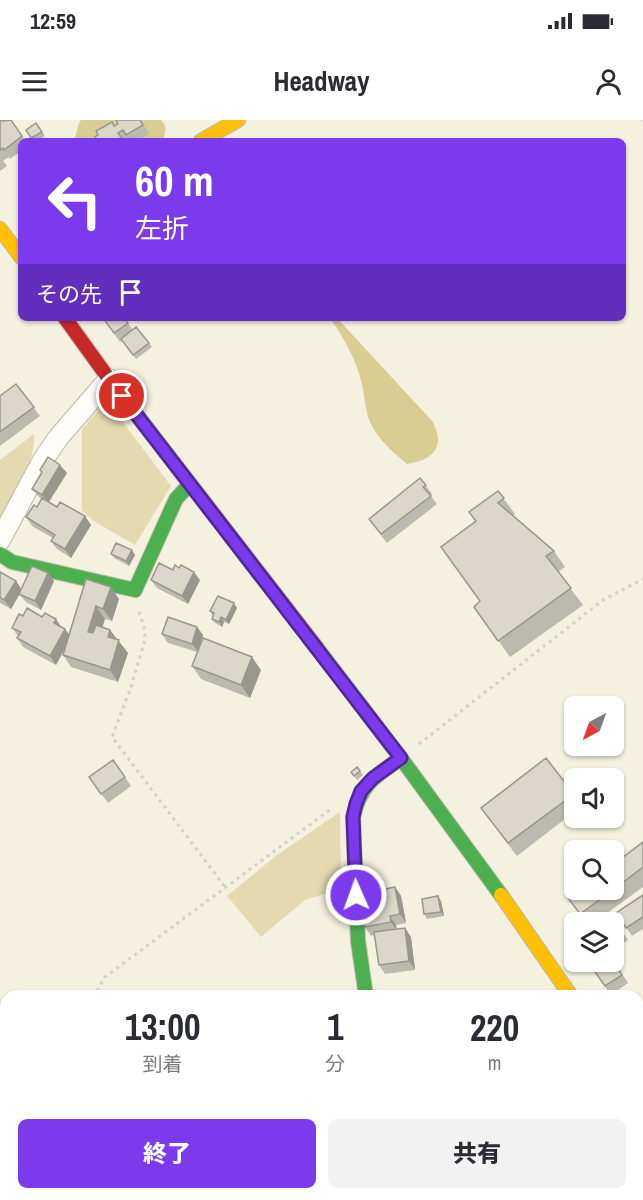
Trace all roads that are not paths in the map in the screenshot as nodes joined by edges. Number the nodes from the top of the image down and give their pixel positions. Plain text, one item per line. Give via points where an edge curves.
1 (238, 120) edge
2 (206, 138) edge
3 (0, 230) edge
4 (18, 249) edge
5 (67, 321) edge
6 (109, 379) junction
7 (190, 484) junction
8 (0, 540) edge
9 (0, 554) edge
10 (401, 758) junction
11 (365, 990) edge
12 (567, 990) edge

1 - 2 street
3 - 4 street
5 - 6 street
6 - 7 street
6 - 8 street via 43,460
7 - 9 street via 176,499 135,590 12,562
7 - 10 street
10 - 11 street via 361,791 353,817 358,941
10 - 12 street

